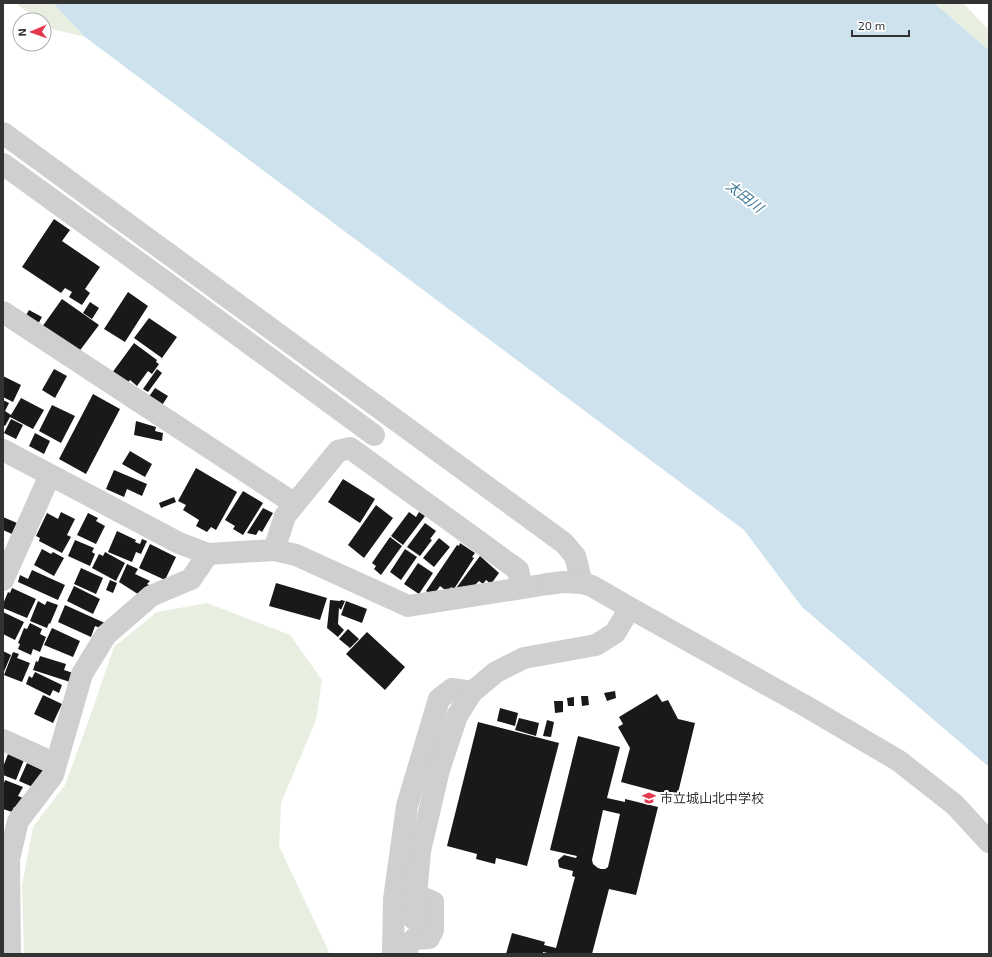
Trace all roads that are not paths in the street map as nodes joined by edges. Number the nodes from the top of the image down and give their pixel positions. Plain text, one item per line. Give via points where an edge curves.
1 (3, 133) edge
2 (3, 164) edge
3 (3, 312) edge
4 (374, 435) dead end
5 (3, 450) edge
6 (50, 475) junction
7 (295, 504) junction
8 (274, 550) junction
9 (208, 554) junction
10 (3, 580) edge
11 (582, 583) junction
12 (522, 588) junction
13 (630, 608) junction
14 (472, 692) junction
15 (3, 740) edge
16 (56, 764) junction
17 (11, 818) edge
18 (989, 842) edge
19 (416, 895) junction
20 (414, 919) dead end
21 (10, 954) edge
22 (394, 954) edge
23 (407, 954) edge

1 - 11 street via 564,543 575,556
2 - 4 street
3 - 7 street
5 - 6 street
6 - 9 street via 179,543
6 - 10 street
7 - 8 street via 285,516
7 - 12 street via 338,451 350,448 518,570
8 - 9 street
8 - 12 street via 296,555 408,606
9 - 16 street via 191,578 151,596 106,635 82,674
11 - 12 street via 563,582
11 - 13 street
13 - 14 street via 615,633 596,645 524,658 496,672
13 - 18 street via 899,761 955,805
14 - 19 street via 457,716 439,770 420,851
14 - 22 street via 452,689 439,699 407,806 394,899
15 - 16 street
16 - 17 street via 52,775
17 - 21 street
19 - 20 street
19 - 23 street via 433,902 433,930 429,938 414,939 408,947

